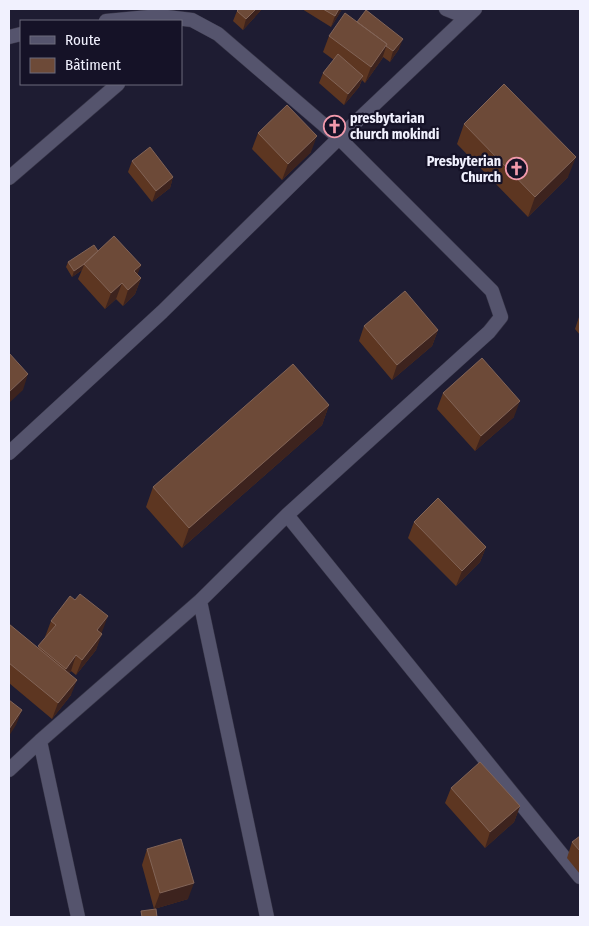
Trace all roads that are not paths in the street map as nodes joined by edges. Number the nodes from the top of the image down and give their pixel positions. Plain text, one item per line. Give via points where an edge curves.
1 (446, 9) edge
2 (471, 13) edge
3 (117, 20) edge
4 (171, 20) edge
5 (187, 25) edge
6 (117, 85) edge
7 (339, 138) junction
8 (9, 178) edge
9 (9, 453) edge
10 (287, 514) junction
11 (200, 601) junction
12 (40, 741) junction
13 (9, 770) edge
14 (580, 878) edge
15 (78, 917) edge
16 (267, 917) edge

1 - 2 street
2 - 7 street
3 - 4 street via 159,16
5 - 7 street via 218,34
6 - 8 street
7 - 9 street via 162,312
7 - 10 street via 492,291 501,317 490,332
10 - 11 street
10 - 14 street
11 - 12 street
11 - 16 street
12 - 13 street
12 - 15 street

